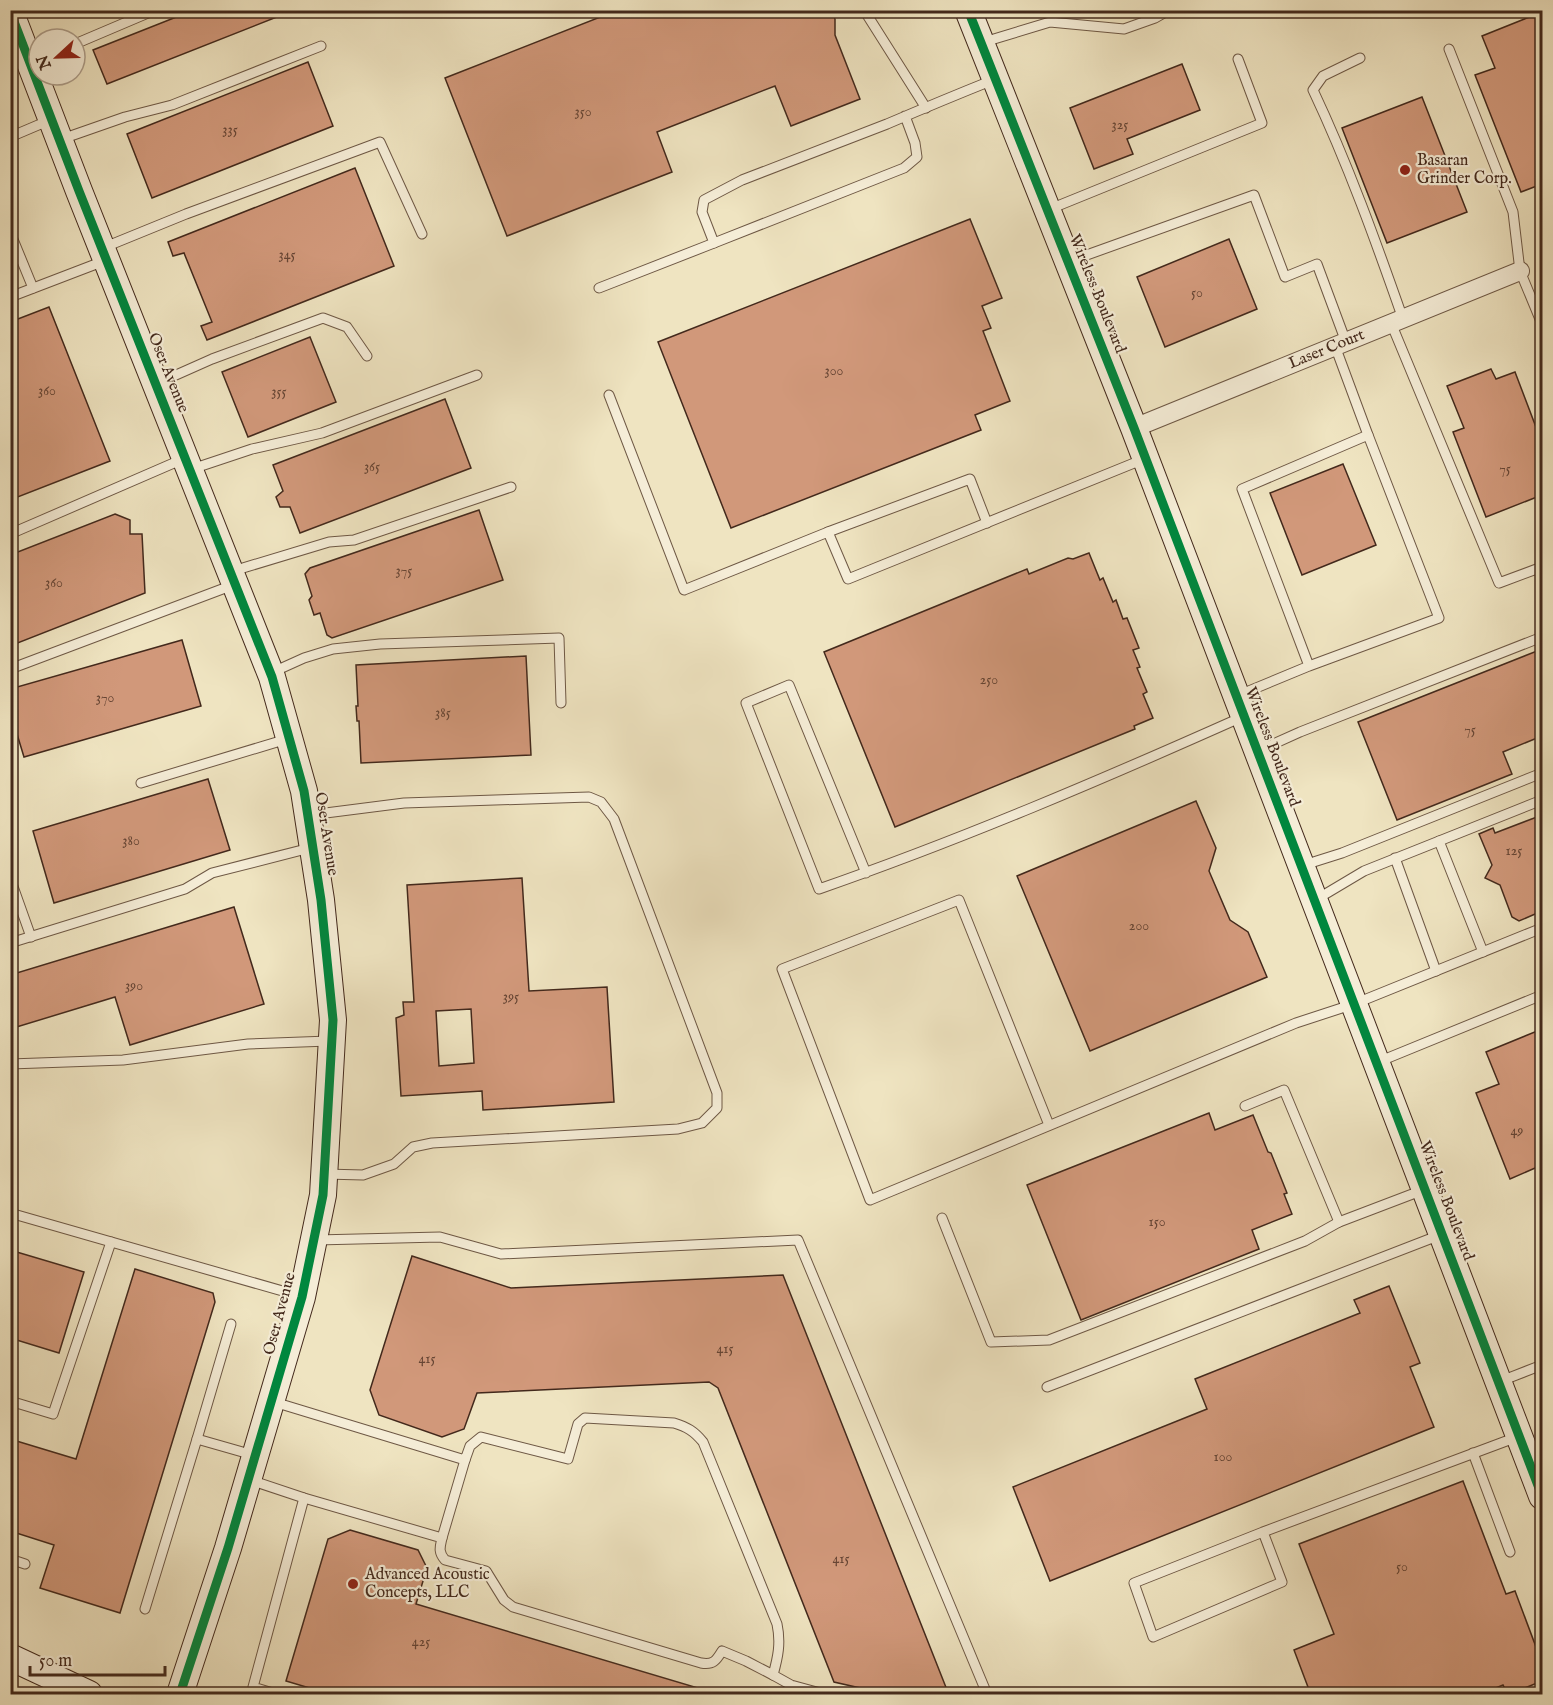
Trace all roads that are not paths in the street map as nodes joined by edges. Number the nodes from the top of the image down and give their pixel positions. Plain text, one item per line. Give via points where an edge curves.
1 (155, 10) edge
2 (864, 10) edge
3 (968, 10) edge
4 (1169, 10) edge
5 (10, 11) edge
6 (87, 39) edge
7 (981, 43) junction
8 (27, 45) edge
9 (321, 46) dead end
10 (1449, 49) dead end
11 (1360, 58) dead end
12 (1238, 59) dead end
13 (995, 79) junction
14 (43, 87) edge
15 (926, 108) junction
16 (904, 116) junction
17 (56, 130) junction
18 (10, 137) edge
19 (1048, 210) junction
20 (10, 232) edge
21 (422, 234) dead end
22 (13, 243) edge
23 (714, 243) junction
24 (104, 254) junction
25 (1068, 262) junction
26 (1520, 271) junction
27 (33, 288) junction
28 (598, 288) dead end
29 (10, 297) edge
30 (1397, 321) junction
31 (1542, 324) edge
32 (1340, 344) junction
33 (367, 356) dead end
34 (477, 375) dead end
35 (156, 384) junction
36 (609, 395) dead end
37 (1134, 428) junction
38 (1368, 435) junction
39 (1146, 458) junction
40 (188, 464) junction
41 (511, 487) dead end
42 (987, 523) junction
43 (828, 532) junction
44 (10, 534) edge
45 (1542, 567) edge
46 (233, 578) junction
47 (1542, 637) edge
48 (1309, 666) junction
49 (10, 669) edge
50 (270, 673) junction
51 (561, 703) dead end
52 (1240, 706) junction
53 (289, 738) junction
54 (1258, 751) junction
55 (1542, 773) edge
56 (141, 783) dead end
57 (1542, 800) edge
58 (308, 816) junction
59 (1439, 841) junction
60 (313, 847) junction
61 (1395, 858) junction
62 (1302, 866) junction
63 (866, 873) junction
64 (10, 878) edge
65 (1315, 900) junction
66 (1542, 928) edge
67 (31, 937) junction
68 (10, 943) edge
69 (1484, 952) junction
70 (1436, 971) junction
71 (1542, 996) edge
72 (1354, 1004) junction
73 (332, 1041) junction
74 (1377, 1063) junction
75 (10, 1064) edge
76 (1245, 1106) dead end
77 (1049, 1125) junction
78 (324, 1174) junction
79 (1425, 1189) junction
80 (10, 1213) edge
81 (942, 1218) dead end
82 (1339, 1222) junction
83 (1442, 1234) junction
84 (314, 1240) junction
85 (111, 1242) junction
86 (302, 1297) junction
87 (231, 1324) dead end
88 (1542, 1365) edge
89 (1498, 1382) junction
90 (1047, 1387) dead end
91 (10, 1401) edge
92 (272, 1401) junction
93 (197, 1439) junction
94 (1529, 1444) edge
95 (1473, 1453) junction
96 (465, 1460) junction
97 (252, 1468) junction
98 (1542, 1496) edge
99 (304, 1498) junction
100 (1263, 1532) junction
101 (441, 1538) junction
102 (1510, 1552) dead end
103 (10, 1559) edge
104 (25, 1563) dead end
105 (145, 1608) dead end
106 (10, 1657) edge
107 (773, 1675) junction
108 (89, 1695) edge
109 (180, 1695) edge
110 (276, 1695) edge
111 (824, 1695) edge
112 (987, 1695) edge

1 - 6 lane
2 - 15 lane
3 - 7 street, Wireless Boulevard
4 - 7 lane via 1124,29 1050,22
5 - 8 street, Oser Avenue
7 - 13 street, Wireless Boulevard
9 - 17 lane via 172,105
10 - 26 lane via 1514,212
11 - 30 lane via 1323,76 1313,90 1384,265
12 - 19 lane via 1262,123
13 - 15 lane
13 - 19 street, Wireless Boulevard
14 - 17 street, Oser Avenue
15 - 16 lane
16 - 23 lane via 742,180 704,200 702,212
16 - 23 lane via 917,157 904,168
17 - 18 lane
17 - 24 street, Oser Avenue
19 - 25 street, Wireless Boulevard
20 - 22 lane
21 - 24 lane via 380,142 186,213
22 - 27 lane
23 - 28 lane
24 - 27 lane
24 - 35 street, Oser Avenue
25 - 32 lane via 1254,195 1285,277 1317,264
25 - 37 street, Wireless Boulevard
26 - 30 street, Laser Court
26 - 31 lane
27 - 29 lane
30 - 32 street, Laser Court
30 - 45 lane via 1499,583
32 - 37 street, Laser Court
32 - 38 lane
33 - 35 lane via 347,327 323,318
34 - 40 lane via 322,433
35 - 40 street, Oser Avenue
36 - 43 lane via 684,590
37 - 39 street, Wireless Boulevard
38 - 48 lane via 1242,489
38 - 48 lane via 1439,618
39 - 42 lane
39 - 52 street, Wireless Boulevard
40 - 44 lane
40 - 46 street, Oser Avenue
41 - 46 lane via 354,540 318,544
42 - 43 lane via 970,479
42 - 43 lane via 848,579
46 - 49 lane
46 - 50 street, Oser Avenue
47 - 54 lane
48 - 52 lane
50 - 51 lane via 333,649 560,638
50 - 53 street, Oser Avenue
52 - 54 street, Wireless Boulevard
52 - 63 lane via 1094,783
53 - 56 lane
53 - 58 street, Oser Avenue
54 - 62 street, Wireless Boulevard
55 - 62 lane
57 - 59 lane
58 - 60 street, Oser Avenue
58 - 78 lane via 404,803 589,797 600,802 614,819 717,1093 717,1108 702,1123 678,1129 432,1143 413,1147 394,1164 363,1175
59 - 61 lane
59 - 69 lane
60 - 67 lane via 212,873 185,889
60 - 73 street, Oser Avenue via 332,1009
61 - 65 lane
61 - 70 lane
62 - 65 street, Wireless Boulevard
63 - 63 lane via 819,889 746,703 789,685
64 - 67 lane
65 - 72 street, Wireless Boulevard
66 - 69 lane
67 - 68 lane
69 - 70 lane
70 - 72 lane
71 - 74 lane
72 - 74 street, Wireless Boulevard
72 - 77 lane via 1296,1023
73 - 75 lane via 248,1044 123,1060
73 - 78 street, Oser Avenue
74 - 79 street, Wireless Boulevard
76 - 82 lane via 1284,1090
77 - 77 lane via 870,1200 782,969 959,900
78 - 84 street, Oser Avenue
79 - 82 lane
79 - 83 street, Wireless Boulevard
80 - 85 lane
81 - 82 lane via 991,1342 1048,1340 1305,1241
83 - 89 street, Wireless Boulevard
83 - 90 lane
84 - 86 street, Oser Avenue
84 - 112 lane via 440,1237 501,1254 798,1240
85 - 86 lane
85 - 91 lane via 53,1414
86 - 92 street, Oser Avenue
87 - 93 lane
88 - 89 lane
89 - 94 street, Wireless Boulevard
92 - 96 lane
92 - 97 street, Oser Avenue
93 - 97 lane
93 - 105 lane
94 - 95 lane
94 - 98 street, Wireless Boulevard
95 - 100 lane
95 - 102 lane
96 - 101 lane
96 - 107 lane via 470,1446 481,1437 568,1460 578,1424 585,1418 674,1423 696,1433 777,1624 779,1655
97 - 99 lane
97 - 109 street, Oser Avenue
99 - 101 lane
99 - 110 lane via 253,1687
100 - 100 lane via 1282,1582 1153,1637 1134,1583
101 - 107 lane via 439,1549 445,1560 486,1571 504,1600 513,1606 701,1663 717,1661 722,1651
103 - 104 lane
106 - 108 street
107 - 111 lane

